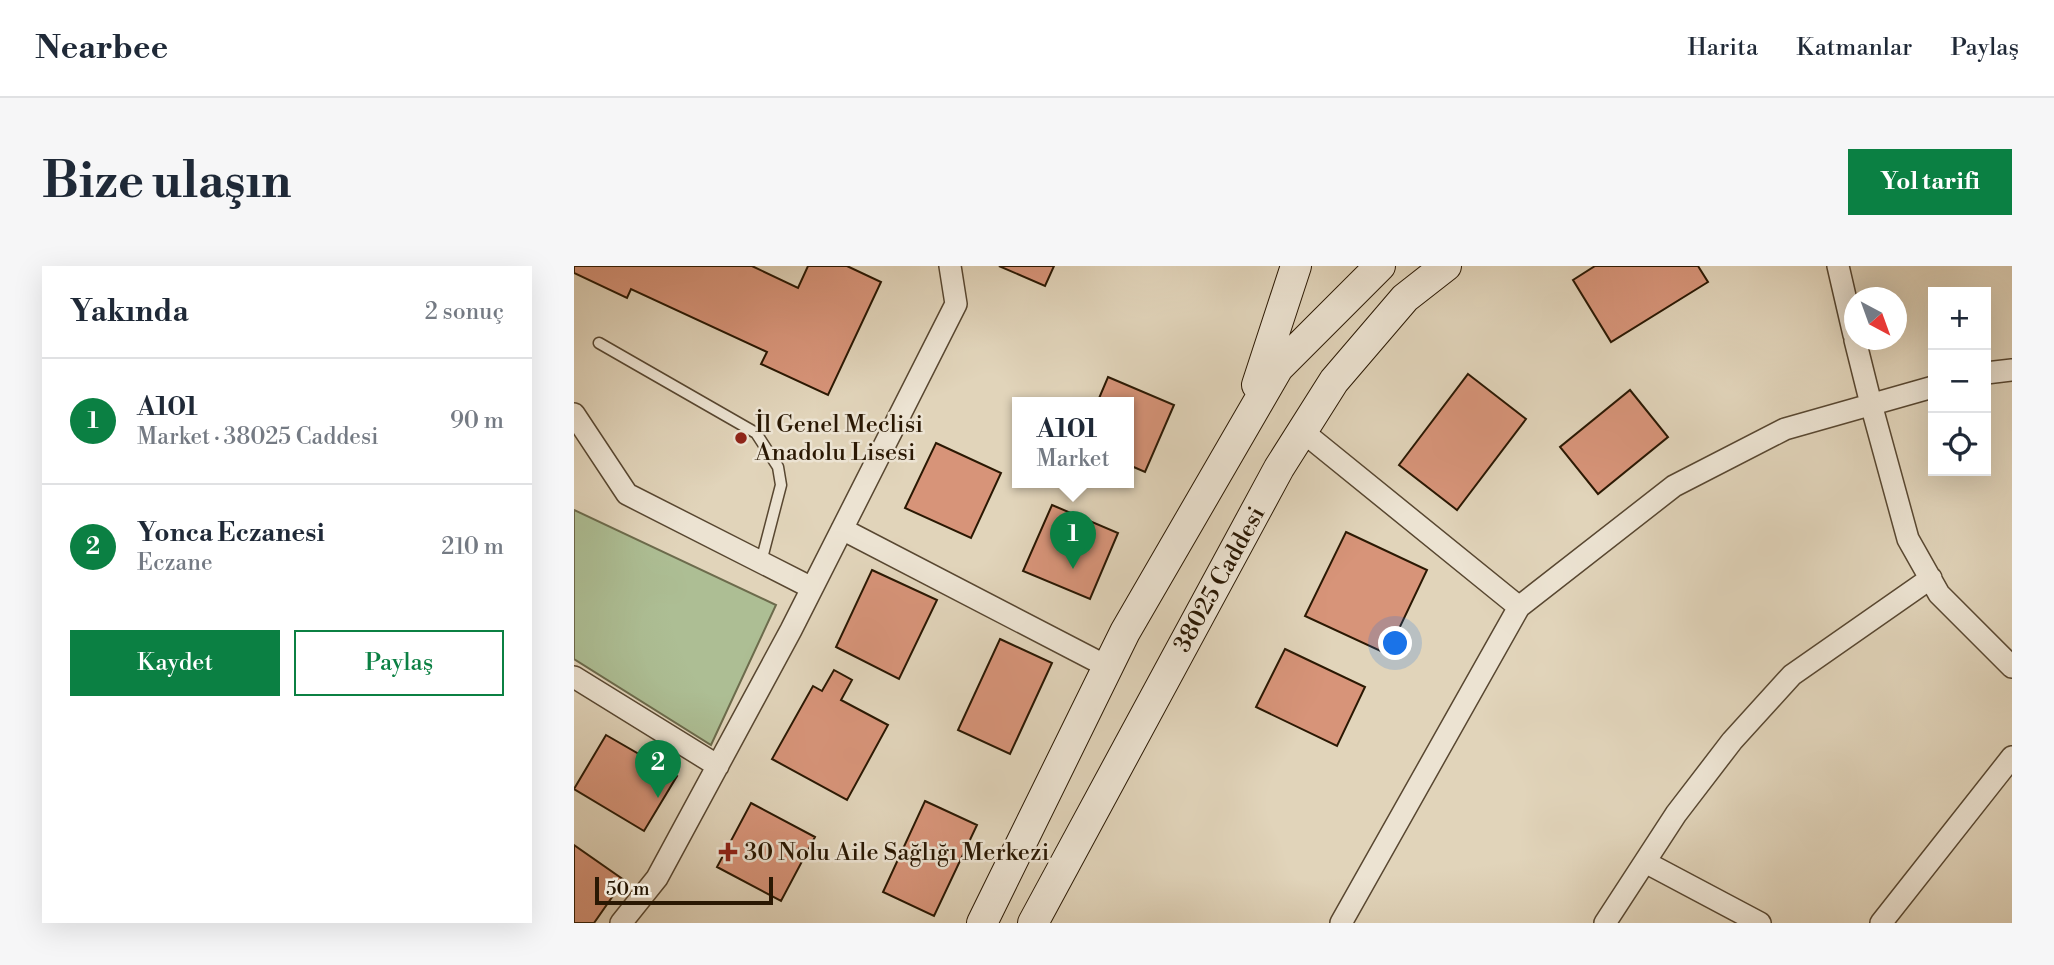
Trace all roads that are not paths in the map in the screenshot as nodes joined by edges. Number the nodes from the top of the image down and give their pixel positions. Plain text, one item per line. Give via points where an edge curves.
1 (950, 266) edge
2 (1296, 266) edge
3 (1380, 266) edge
4 (1446, 266) edge
5 (1838, 266) edge
6 (1844, 291) edge
7 (599, 343) dead end
8 (1858, 350) edge
9 (2012, 370) edge
10 (1991, 372) edge
11 (1928, 388) edge
12 (1871, 404) junction
13 (574, 414) edge
14 (1243, 428) junction
15 (1302, 431) junction
16 (842, 529) junction
17 (761, 562) junction
18 (1930, 578) junction
19 (812, 589) junction
20 (1519, 607) junction
21 (1108, 667) junction
22 (2012, 667) edge
23 (574, 677) edge
24 (2012, 757) edge
25 (718, 766) junction
26 (1645, 862) junction
27 (621, 923) edge
28 (982, 923) edge
29 (1033, 923) edge
30 (1341, 923) edge
31 (1605, 923) edge
32 (1760, 923) edge
33 (1881, 923) edge

1 - 16 street via 956,304
2 - 14 main road
3 - 14 main road via 1278,368
4 - 15 main road, 38025 Caddesi via 1405,298 1334,381
5 - 6 street
7 - 17 lane via 756,433 778,467 782,485
8 - 12 street
9 - 10 street
11 - 12 street
12 - 18 street via 1908,538
12 - 20 street via 1785,429 1674,486
13 - 17 street via 627,494
14 - 21 main road
15 - 20 street
15 - 29 main road, 38025 Caddesi
16 - 19 street
16 - 21 street
17 - 19 street
18 - 22 street via 1939,594
18 - 26 street via 1792,675 1732,741
19 - 25 street
20 - 30 street
21 - 28 main road
23 - 25 street
24 - 33 street
25 - 27 street via 657,878
26 - 31 street
26 - 32 street

